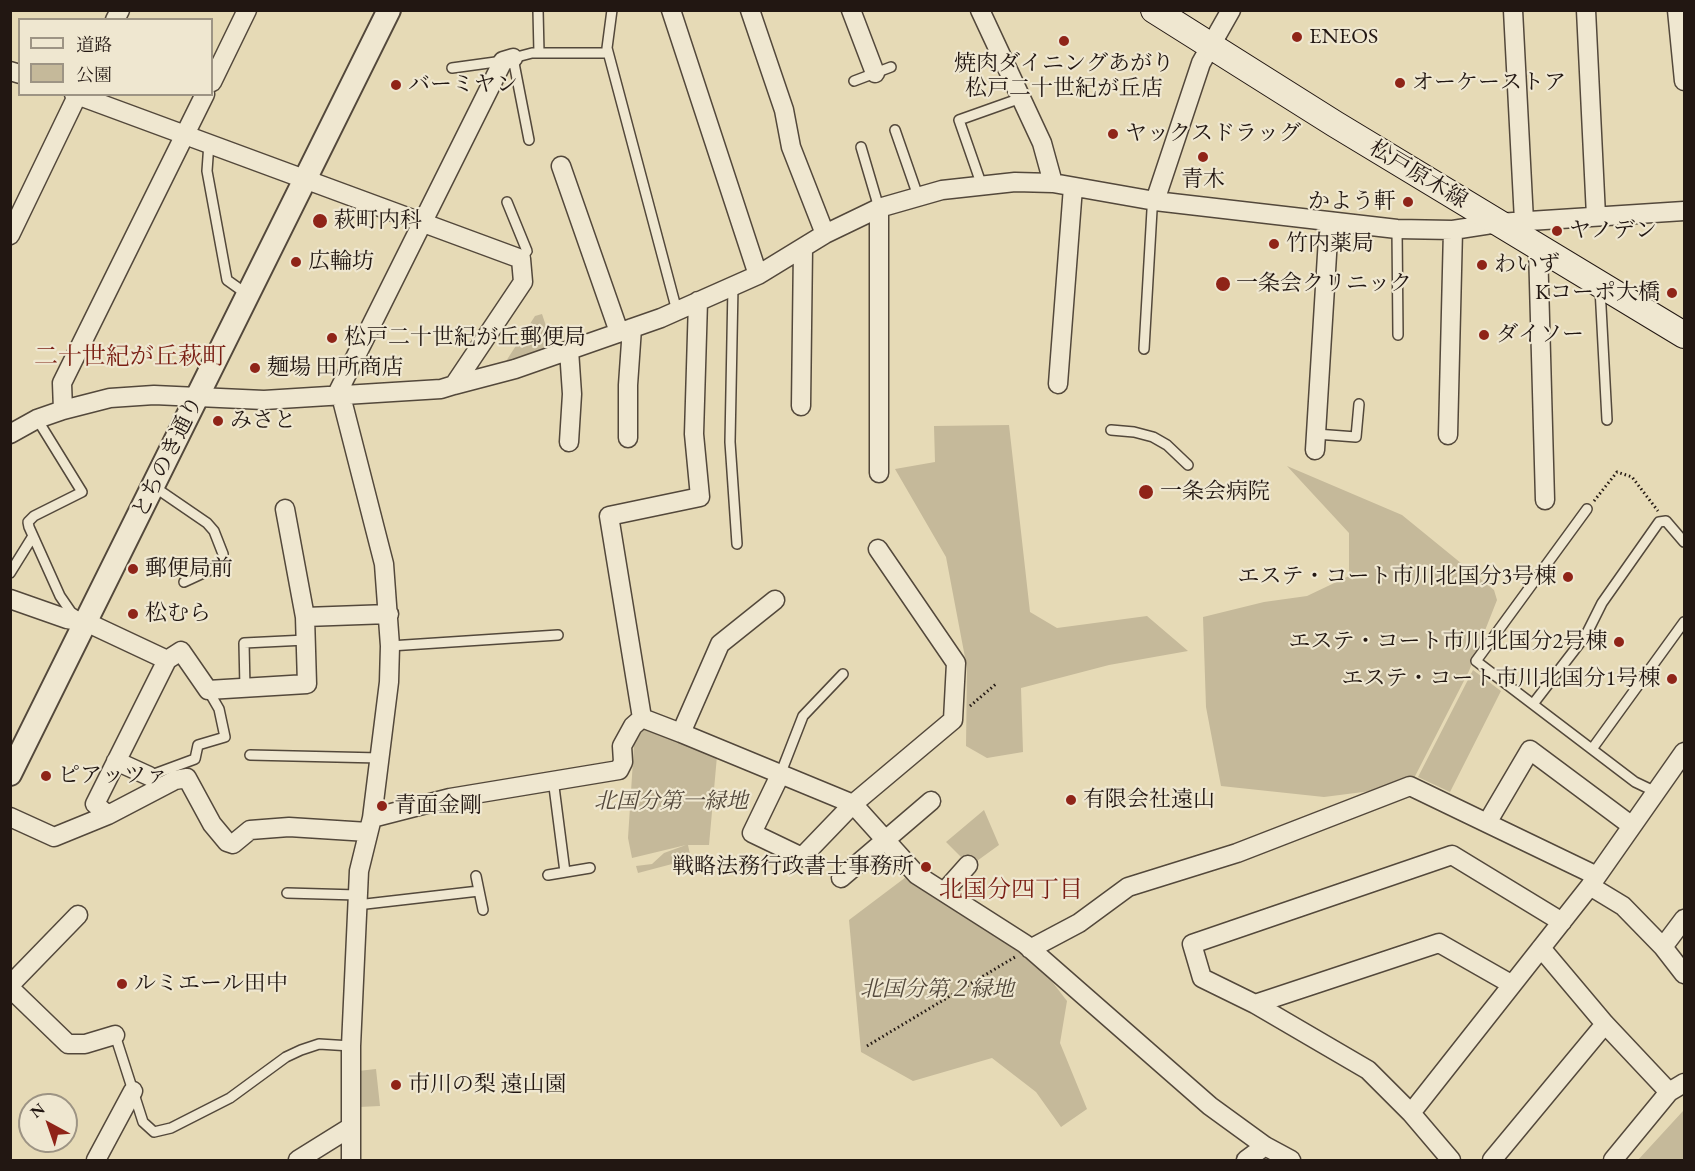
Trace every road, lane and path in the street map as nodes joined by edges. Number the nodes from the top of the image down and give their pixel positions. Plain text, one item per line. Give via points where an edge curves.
1 (247, 10) edge
2 (389, 10) edge
3 (538, 10) edge
4 (612, 10) edge
5 (671, 10) edge
6 (750, 10) edge
7 (851, 10) edge
8 (980, 10) edge
9 (1154, 10) edge
10 (1231, 10) edge
11 (1513, 10) edge
12 (1586, 10) edge
13 (1677, 10) edge
14 (1210, 45) junction
15 (539, 53) junction
16 (608, 53) junction
17 (508, 60) junction
18 (452, 68) dead end
19 (883, 70) joint
20 (213, 80) edge
21 (854, 81) dead end
22 (1684, 81) edge
23 (76, 96) edge
24 (79, 96) edge
25 (204, 96) edge
26 (1021, 98) junction
27 (895, 130) dead end
28 (186, 134) junction
29 (530, 140) dead end
30 (209, 142) junction
31 (861, 147) dead end
32 (561, 166) dead end
33 (306, 179) junction
34 (1053, 183) junction
35 (982, 186) junction
36 (1073, 187) junction
37 (918, 195) junction
38 (1155, 201) junction
39 (507, 202) dead end
40 (879, 208) junction
41 (1684, 211) edge
42 (1596, 216) junction
43 (1524, 221) junction
44 (422, 222) junction
45 (1329, 222) junction
46 (1498, 223) junction
47 (1398, 229) junction
48 (1454, 230) junction
49 (825, 234) junction
50 (10, 235) edge
51 (1538, 247) junction
52 (803, 248) junction
53 (521, 258) junction
54 (758, 275) junction
55 (1600, 283) junction
56 (733, 286) junction
57 (249, 296) junction
58 (698, 302) junction
59 (677, 311) junction
60 (626, 330) junction
61 (1398, 335) dead end
62 (1684, 335) edge
63 (1144, 349) dead end
64 (569, 350) junction
65 (1058, 384) dead end
66 (454, 385) junction
67 (198, 396) junction
68 (339, 396) junction
69 (1359, 404) dead end
70 (801, 406) dead end
71 (63, 410) junction
72 (37, 419) junction
73 (1607, 420) dead end
74 (1111, 430) dead end
75 (10, 434) edge
76 (1448, 435) dead end
77 (628, 438) dead end
78 (569, 441) dead end
79 (1315, 442) joint
80 (1188, 465) dead end
81 (879, 473) dead end
82 (153, 486) junction
83 (1545, 500) dead end
84 (285, 509) dead end
85 (1587, 509) joint
86 (1666, 521) junction
87 (33, 536) junction
88 (1684, 542) edge
89 (737, 544) dead end
90 (878, 549) dead end
91 (10, 573) edge
92 (184, 582) dead end
93 (10, 599) edge
94 (775, 600) dead end
95 (388, 614) junction
96 (305, 618) junction
97 (86, 622) junction
98 (1684, 622) edge
99 (558, 635) dead end
100 (306, 640) junction
101 (390, 646) junction
102 (167, 660) junction
103 (843, 674) dead end
104 (996, 684) dead end
105 (245, 687) junction
106 (208, 690) junction
107 (1533, 704) junction
108 (642, 718) junction
109 (953, 720) junction
110 (681, 733) junction
111 (1592, 749) junction
112 (1684, 752) edge
113 (250, 755) dead end
114 (380, 758) junction
115 (117, 761) junction
116 (10, 774) edge
117 (780, 775) junction
118 (149, 776) joint
119 (553, 779) junction
120 (1656, 792) junction
121 (931, 801) dead end
122 (853, 804) junction
123 (108, 815) junction
124 (10, 817) edge
125 (1487, 823) junction
126 (370, 825) junction
127 (1632, 826) junction
128 (886, 841) junction
129 (969, 865) dead end
130 (590, 868) dead end
131 (565, 872) junction
132 (548, 875) dead end
133 (476, 876) dead end
134 (841, 878) dead end
135 (1593, 881) junction
136 (479, 891) junction
137 (944, 892) junction
138 (287, 893) dead end
139 (357, 900) junction
140 (483, 910) dead end
141 (78, 915) dead end
142 (1684, 919) edge
143 (1562, 922) junction
144 (1663, 947) junction
145 (1030, 948) junction
146 (1541, 948) junction
147 (1684, 974) edge
148 (1511, 984) junction
149 (11, 990) edge
150 (1255, 1004) junction
151 (1605, 1024) junction
152 (115, 1035) joint
153 (351, 1046) junction
154 (867, 1046) dead end
155 (1677, 1088) edge
156 (133, 1091) junction
157 (1411, 1113) junction
158 (351, 1127) junction
159 (1264, 1146) junction
160 (96, 1161) edge
161 (298, 1161) edge
162 (351, 1161) edge
163 (1246, 1161) edge
164 (1291, 1161) edge
165 (1451, 1161) edge
166 (1492, 1161) edge
167 (1613, 1161) edge

1 - 20 street
2 - 33 street, とちのき通り
3 - 15 lane
4 - 16 lane
5 - 54 street
6 - 49 street via 784,110 791,147
7 - 19 street
8 - 26 street
9 - 14 main road, 松戸原木線
10 - 14 street
11 - 43 street
12 - 42 street
13 - 22 street
14 - 38 street
14 - 46 main road, 松戸原木線
15 - 16 lane
15 - 17 lane
16 - 59 lane
17 - 18 lane
17 - 29 lane
17 - 44 street
19 - 21 lane
23 - 50 street
24 - 28 street
25 - 28 street
26 - 34 street
26 - 35 lane via 959,120
27 - 37 lane
28 - 30 street
28 - 71 street via 62,383
30 - 33 street
30 - 57 lane via 207,171 227,280
31 - 40 lane
32 - 60 street
33 - 44 street
33 - 57 street, とちのき通り
34 - 35 street
34 - 36 street
35 - 37 street
36 - 38 street
36 - 65 street
37 - 40 street
38 - 45 street
38 - 63 lane
39 - 53 lane via 527,251
40 - 49 street
40 - 81 street
41 - 42 street
42 - 43 street
43 - 46 street
44 - 53 street
44 - 68 street
45 - 47 street
45 - 79 street
46 - 48 street
46 - 51 main road, 松戸原木線
47 - 48 street
47 - 61 lane
48 - 76 street
49 - 52 street
51 - 55 main road, 松戸原木線
51 - 83 street
52 - 54 street
52 - 70 street
53 - 66 street via 524,282
54 - 56 street
55 - 62 main road, 松戸原木線
55 - 73 lane
56 - 58 street
56 - 89 lane via 730,442
57 - 67 street, とちのき通り
58 - 59 street
58 - 108 street via 694,435 700,497 609,516
59 - 60 street
60 - 64 street
60 - 77 street
64 - 66 street
64 - 78 street
66 - 68 street
67 - 68 street via 264,400
67 - 71 street via 110,398
67 - 82 street, とちのき通り
68 - 95 street via 384,564
69 - 79 lane via 1356,437
71 - 72 street
72 - 75 street
72 - 87 lane via 82,492 34,516 28,522
74 - 80 lane via 1153,437
82 - 92 lane via 207,523 223,554 223,564
82 - 97 street, とちのき通り
84 - 96 street
85 - 86 path via 1617,472 1632,477
85 - 107 lane via 1476,661
86 - 88 lane
86 - 107 lane via 1659,522 1602,603 1586,635
87 - 91 lane
87 - 97 lane via 60,596 71,612
90 - 109 street via 956,663
93 - 97 street via 67,620
94 - 110 street via 720,644
95 - 96 street
95 - 101 street
96 - 100 street
97 - 102 street
97 - 116 street, とちのき通り
98 - 111 lane
99 - 101 lane
100 - 105 street via 307,684
100 - 105 lane via 244,643
101 - 114 street
102 - 106 street via 181,651
102 - 115 street
103 - 117 lane via 803,716
104 - 109 path
105 - 106 street
106 - 118 lane via 219,709 225,737 198,745 195,759
107 - 111 lane
108 - 110 street
108 - 119 street via 622,746 619,770
109 - 122 street
110 - 117 street
111 - 120 lane via 1635,783
112 - 120 street
113 - 114 lane
114 - 126 street
115 - 118 street
115 - 123 street via 95,804
117 - 122 street
117 - 122 street via 752,832 802,857
119 - 126 street via 450,798
119 - 131 lane
120 - 127 street
121 - 128 street
122 - 128 street
123 - 124 street via 54,837
123 - 126 street via 154,789 187,778 212,824 233,844 250,830
125 - 127 street via 1530,750
125 - 135 street
125 - 145 street via 1410,786 1237,853 1128,887 1079,923
126 - 139 street
127 - 135 street
128 - 134 street
128 - 137 street via 917,875
129 - 137 street
130 - 131 lane
131 - 132 lane
133 - 136 lane
135 - 143 street
135 - 144 street
136 - 139 lane
136 - 140 lane
137 - 145 street
138 - 139 lane
139 - 153 street
141 - 149 street
142 - 144 street
143 - 146 street
143 - 150 street via 1452,855 1192,944 1202,978
144 - 147 street
145 - 154 path
145 - 159 street via 1210,1106
146 - 148 street
146 - 151 street
148 - 150 street via 1439,943
148 - 157 street
149 - 152 street via 68,1044 85,1044
150 - 157 street via 1368,1070
151 - 155 street
151 - 166 street
152 - 156 lane
153 - 156 lane via 319,1044 301,1050 230,1098 162,1131 147,1129
153 - 158 street
155 - 167 street
156 - 160 street
157 - 165 street
158 - 161 street
158 - 162 street
159 - 163 street
159 - 164 street

